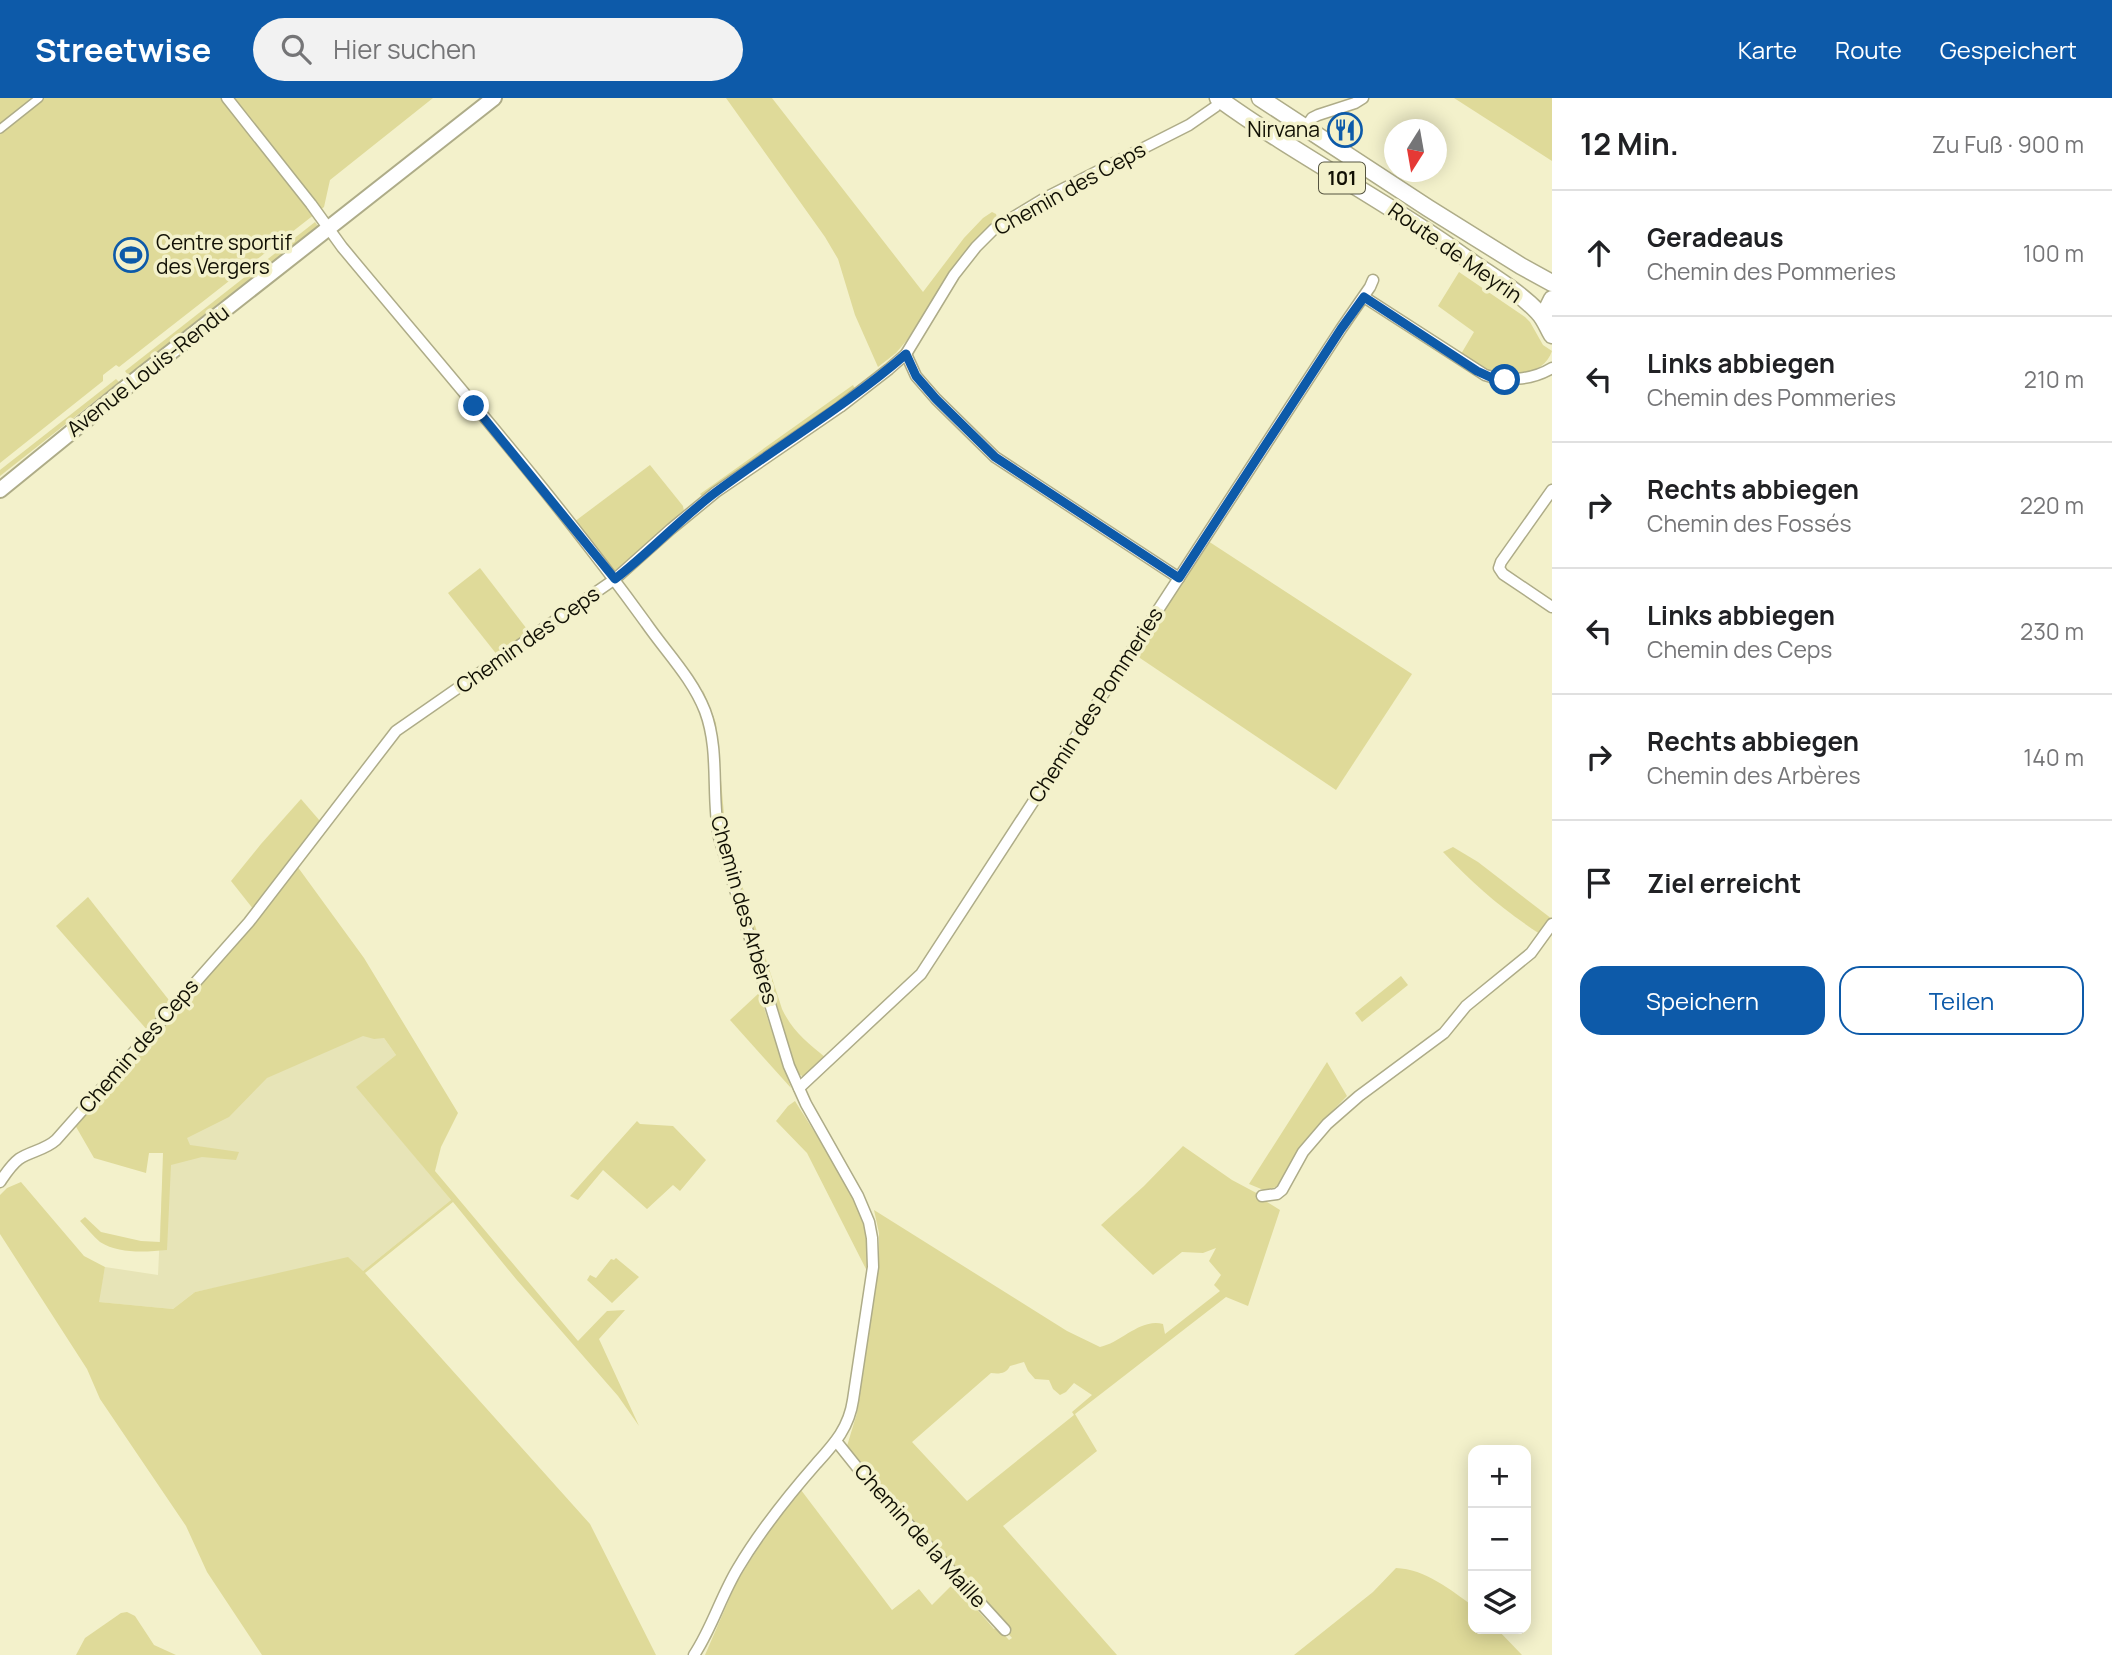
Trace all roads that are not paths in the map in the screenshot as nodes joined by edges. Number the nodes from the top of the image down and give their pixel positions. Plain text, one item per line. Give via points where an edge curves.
1 (39, 98) edge
2 (227, 98) edge
3 (494, 98) edge
4 (1260, 98) edge
5 (1363, 98) edge
6 (1220, 99) edge
7 (1306, 127) junction
8 (0, 129) edge
9 (328, 229) junction
10 (1373, 280) dead end
11 (1552, 283) edge
12 (1364, 297) junction
13 (1552, 299) edge
14 (1549, 328) edge
15 (906, 354) junction
16 (1552, 368) edge
17 (0, 489) edge
18 (1552, 490) edge
19 (1179, 578) junction
20 (615, 579) junction
21 (1552, 607) edge
22 (1552, 924) edge
23 (799, 1088) junction
24 (0, 1182) edge
25 (1262, 1195) dead end
26 (836, 1441) junction
27 (1005, 1630) dead end
28 (694, 1655) edge

1 - 8 street
2 - 9 street, Chemin des Arbères
3 - 9 main road, Avenue Louis-Rendu
4 - 7 main road, Route de Meyrin / 101
5 - 7 street via 1312,118
6 - 14 main road, Route de Meyrin / 101 via 1444,242 1524,300
6 - 15 street, Chemin des Ceps via 1189,125 993,229 954,275
7 - 11 main road, Route de Meyrin / 101
9 - 17 main road, Avenue Louis-Rendu
9 - 20 street, Chemin des Arbères
10 - 12 street, Chemin des Pommeries
12 - 16 street via 1485,375 1514,379
12 - 19 street, Chemin des Pommeries
13 - 14 main road, Route de Meyrin / 101 via 1546,309
15 - 19 street via 916,376 995,457
15 - 20 street, Chemin des Ceps via 840,407 716,492
18 - 21 street via 1499,568
19 - 23 street, Chemin des Pommeries via 921,974
20 - 23 street, Chemin des Arbères via 691,684 706,715 719,838
20 - 24 street, Chemin des Ceps via 396,732 241,931 56,1140 20,1158
22 - 25 street via 1531,953 1466,1006 1444,1033 1327,1124 1303,1152 1282,1190
23 - 26 street via 858,1196 869,1222 874,1256 852,1408
26 - 27 street, Chemin de la Maille
26 - 28 street via 797,1485 738,1567

